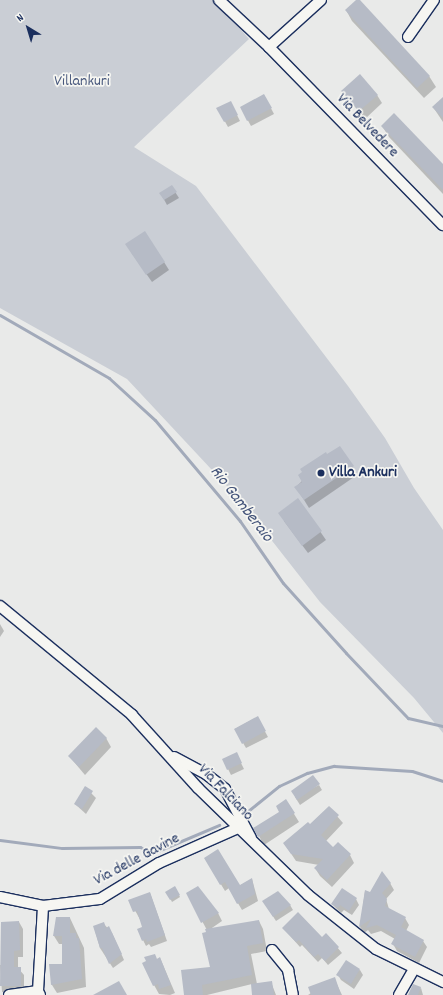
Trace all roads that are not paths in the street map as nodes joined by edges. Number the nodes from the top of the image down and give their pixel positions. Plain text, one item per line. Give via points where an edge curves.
1 (219, 0) edge
2 (321, 0) edge
3 (434, 0) edge
4 (408, 37) dead end
5 (269, 47) junction
6 (443, 226) edge
7 (0, 606) edge
8 (169, 754) junction
9 (238, 828) junction
10 (253, 842) junction
11 (0, 897) edge
12 (43, 906) junction
13 (272, 950) dead end
14 (414, 969) junction
15 (443, 982) edge
16 (39, 993) edge
17 (10, 995) edge
18 (293, 995) edge
19 (399, 995) edge

1 - 5 street, Via Belvedere
2 - 5 street
3 - 4 street
5 - 6 street, Via Belvedere
7 - 8 street, Via Falciano via 132,715
8 - 9 street, Via Falciano
8 - 10 street via 206,774 225,789
9 - 10 street, Via Falciano
9 - 12 street, Via delle Gavine via 159,863 100,899
10 - 14 street, Via Falciano via 342,923 376,949
11 - 12 street, Via delle Gavine
12 - 16 street
13 - 18 street via 288,970
14 - 15 street, Via Falciano
14 - 19 street
16 - 17 street

